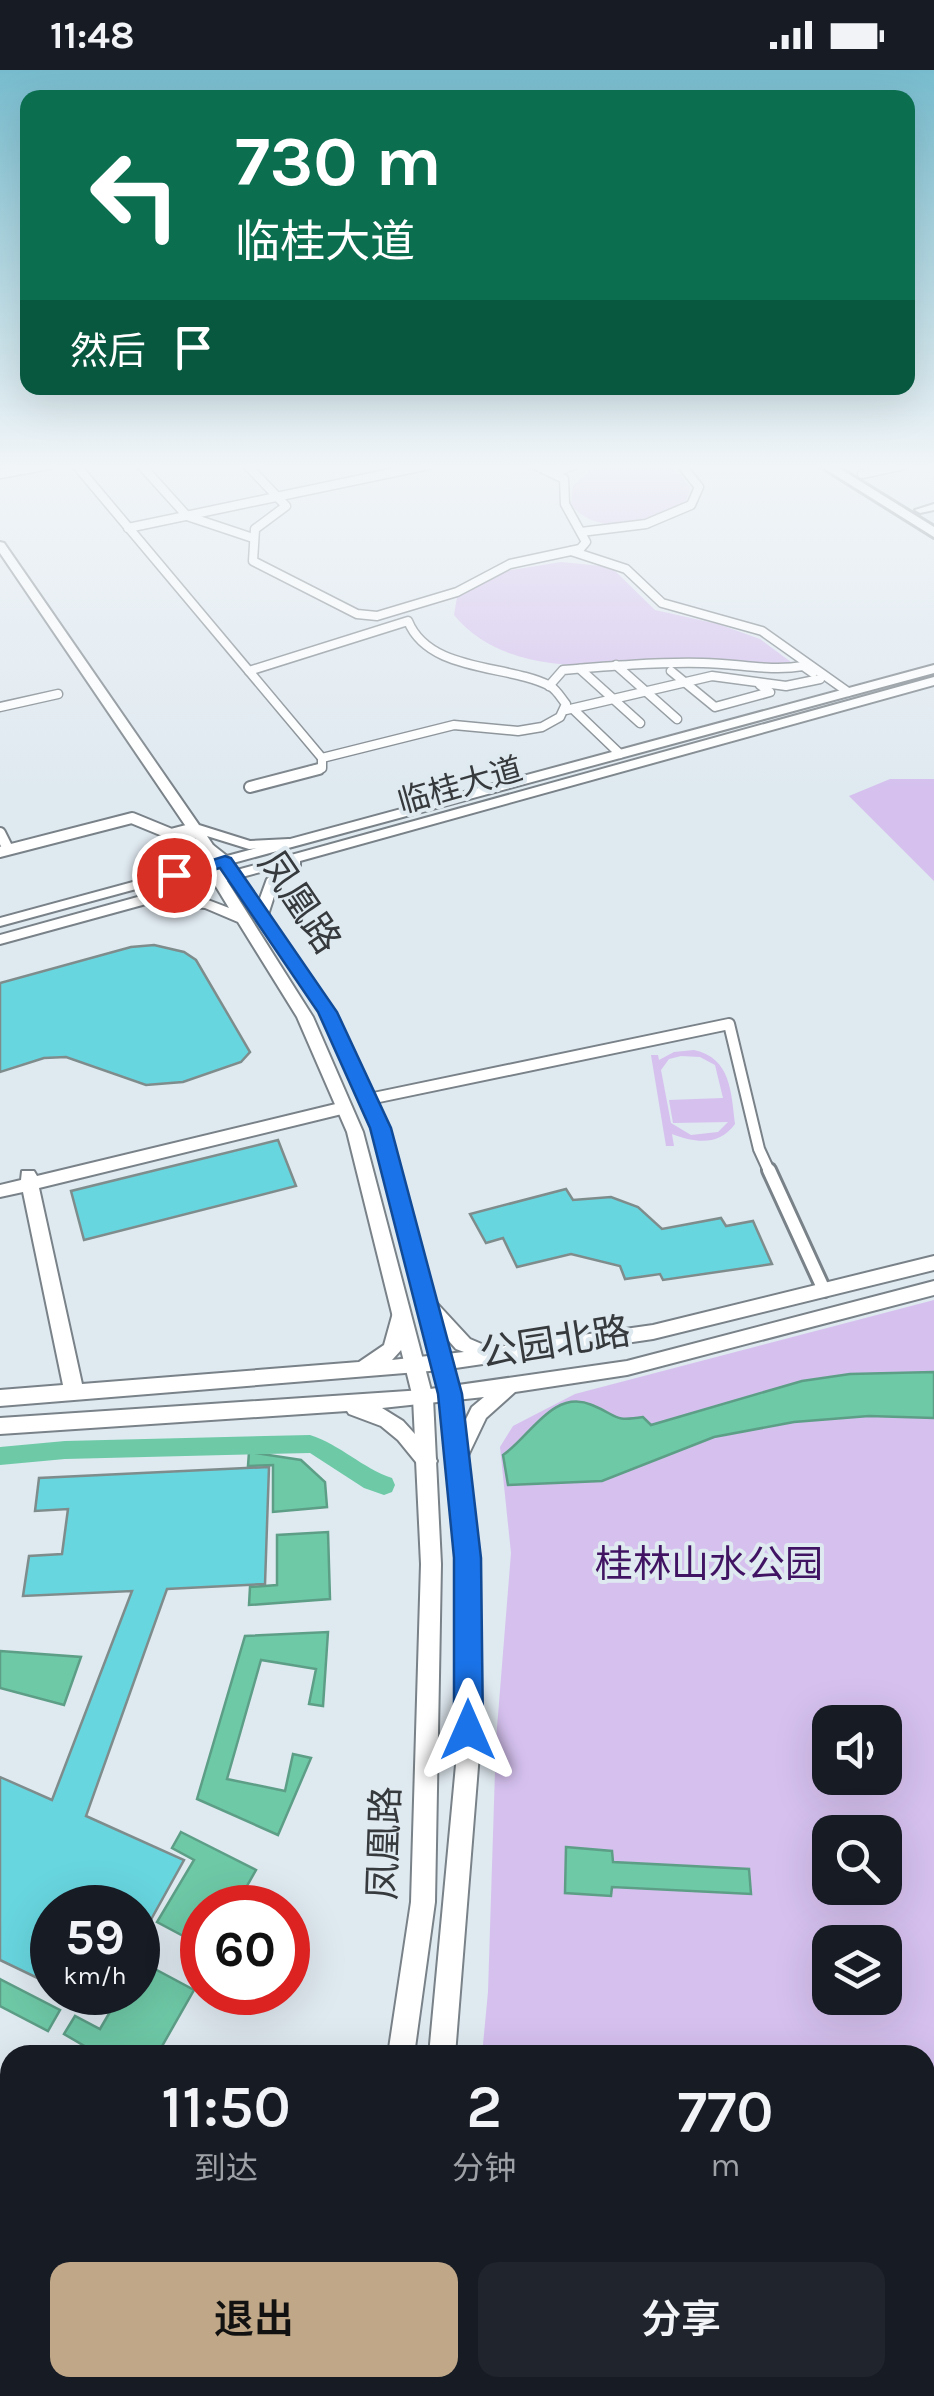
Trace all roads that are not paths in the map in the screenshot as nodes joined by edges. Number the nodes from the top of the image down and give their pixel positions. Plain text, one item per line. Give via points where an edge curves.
1 (19, 574) edge
2 (167, 574) edge
3 (275, 574) edge
4 (492, 574) edge
5 (633, 574) edge
6 (616, 665) junction
7 (580, 669) junction
8 (934, 669) edge
9 (249, 671) junction
10 (671, 671) dead end
11 (820, 679) junction
12 (934, 681) edge
13 (685, 682) junction
14 (756, 682) junction
15 (549, 686) junction
16 (844, 693) junction
17 (58, 694) dead end
18 (0, 707) edge
19 (569, 710) junction
20 (678, 720) dead end
21 (640, 723) dead end
22 (620, 754) junction
23 (322, 758) junction
24 (250, 787) dead end
25 (194, 828) junction
26 (0, 833) edge
27 (301, 849) junction
28 (4, 851) edge
29 (219, 866) junction
30 (138, 885) junction
31 (144, 901) junction
32 (252, 917) junction
33 (0, 922) edge
34 (0, 940) edge
35 (370, 1099) junction
36 (343, 1105) junction
37 (25, 1180) junction
38 (0, 1183) edge
39 (0, 1191) edge
40 (934, 1263) edge
41 (934, 1288) edge
42 (824, 1290) junction
43 (427, 1304) junction
44 (400, 1309) junction
45 (491, 1356) junction
46 (442, 1363) junction
47 (416, 1367) junction
48 (355, 1372) junction
49 (510, 1385) junction
50 (71, 1393) junction
51 (450, 1394) junction
52 (0, 1398) edge
53 (424, 1398) junction
54 (320, 1405) junction
55 (0, 1426) edge
56 (457, 1458) junction
57 (427, 1461) junction
58 (403, 2045) edge
59 (443, 2045) edge

1 - 25 main road, 凤凰路
2 - 9 street
3 - 4 street via 357,614 377,616 457,592
5 - 16 street via 662,604 762,631
6 - 7 street
6 - 11 street via 726,663 779,672 804,666
6 - 20 street
7 - 15 street via 561,671
7 - 21 street
8 - 16 main road, 临桂大道
9 - 15 street via 408,621 422,643 492,676
9 - 23 street
10 - 13 street
11 - 14 street via 786,686
11 - 16 street
12 - 27 main road, 临桂大道
13 - 14 street via 712,676
13 - 14 street via 714,707 770,692
13 - 19 street
15 - 19 street
16 - 22 main road, 临桂大道
17 - 18 street
19 - 22 street
19 - 23 street via 531,729 454,725
22 - 27 main road, 临桂大道
23 - 24 street via 322,768
25 - 27 main road via 249,845
25 - 28 street via 171,834 132,818
25 - 29 main road, 凤凰路
25 - 30 main road via 175,860
26 - 28 street
27 - 29 main road, 临桂大道
27 - 32 main road
29 - 30 main road, 临桂大道
29 - 31 main road, 临桂大道
29 - 32 main road, 凤凰路
30 - 33 main road, 临桂大道
31 - 32 main road via 208,904
31 - 34 main road, 临桂大道
32 - 35 main road, 凤凰路 via 327,1012
32 - 36 main road, 凤凰路
35 - 42 street via 729,1024 759,1150
35 - 43 main road, 凤凰路
36 - 37 main road
36 - 44 main road, 凤凰路 via 356,1132
37 - 38 main road
37 - 39 main road
37 - 50 main road
40 - 42 main road, 公园北路
41 - 49 main road, 公园北路 via 628,1368
42 - 45 main road, 公园北路 via 653,1332
43 - 45 main road via 464,1344
43 - 46 main road, 凤凰路
44 - 47 main road, 凤凰路
44 - 48 main road via 393,1349
45 - 46 main road, 公园北路
46 - 47 main road, 公园北路
46 - 51 main road, 凤凰路
47 - 48 main road, 公园北路
47 - 53 main road, 凤凰路
48 - 50 main road, 公园北路
49 - 51 main road, 公园北路
49 - 56 main road via 478,1412
50 - 52 main road, 公园北路
51 - 53 main road, 公园北路
51 - 56 main road, 凤凰路
53 - 54 main road, 公园北路
53 - 57 main road, 凤凰路
54 - 55 main road, 公园北路
54 - 57 main road via 373,1411 395,1424
56 - 59 main road, 凤凰路 via 467,1558 468,1754
57 - 58 main road, 凤凰路 via 424,1902

